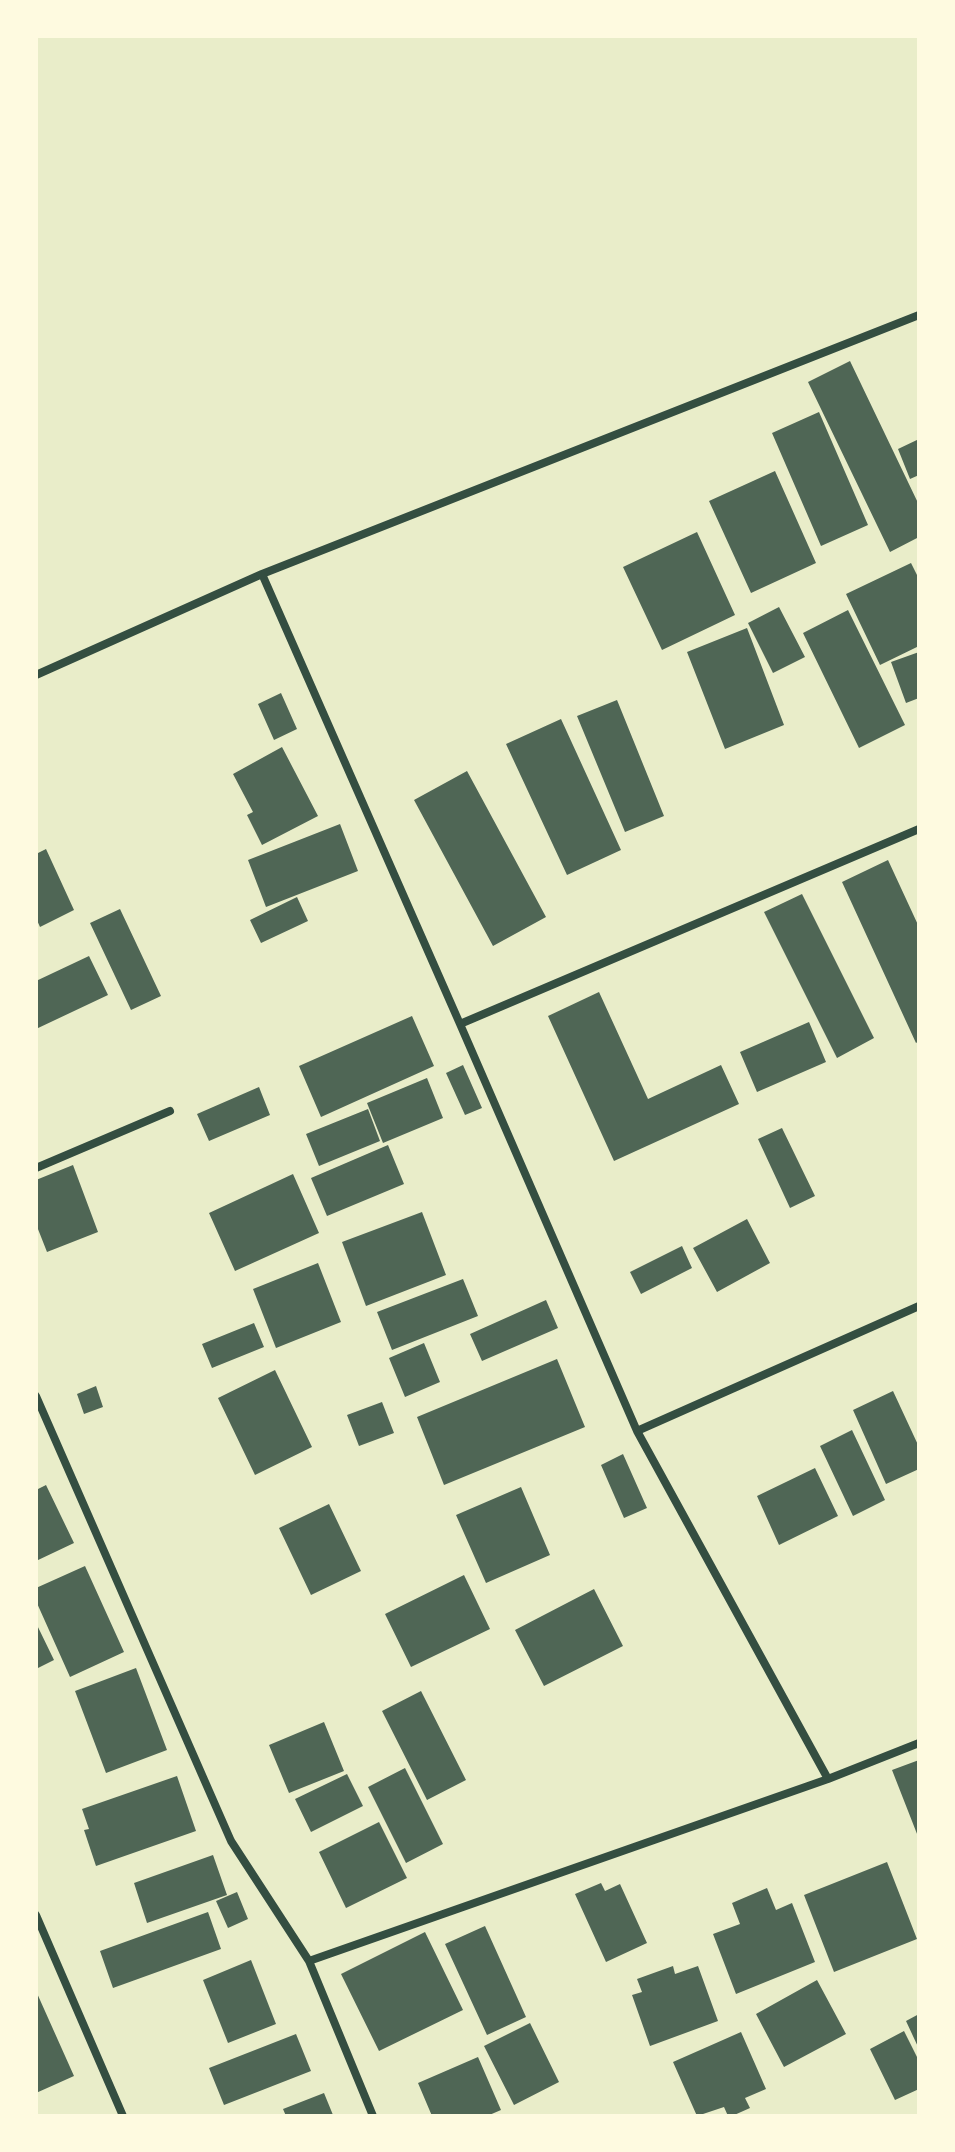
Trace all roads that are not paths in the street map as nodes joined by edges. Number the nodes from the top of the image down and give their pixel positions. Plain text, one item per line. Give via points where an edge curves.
1 (919, 315) edge
2 (262, 574) junction
3 (36, 675) edge
4 (919, 829) edge
5 (460, 1024) junction
6 (170, 1111) dead end
7 (36, 1168) edge
8 (919, 1306) edge
9 (36, 1396) edge
10 (637, 1431) junction
11 (919, 1743) edge
12 (828, 1779) junction
13 (36, 1915) edge
14 (309, 1961) junction
15 (123, 2116) edge
16 (373, 2116) edge

1 - 2 street
2 - 3 street
2 - 5 street
4 - 5 street
5 - 10 street
6 - 7 street
8 - 10 street
9 - 14 street via 231,1841
10 - 12 street
11 - 12 street
12 - 14 street
13 - 15 street
14 - 16 street

